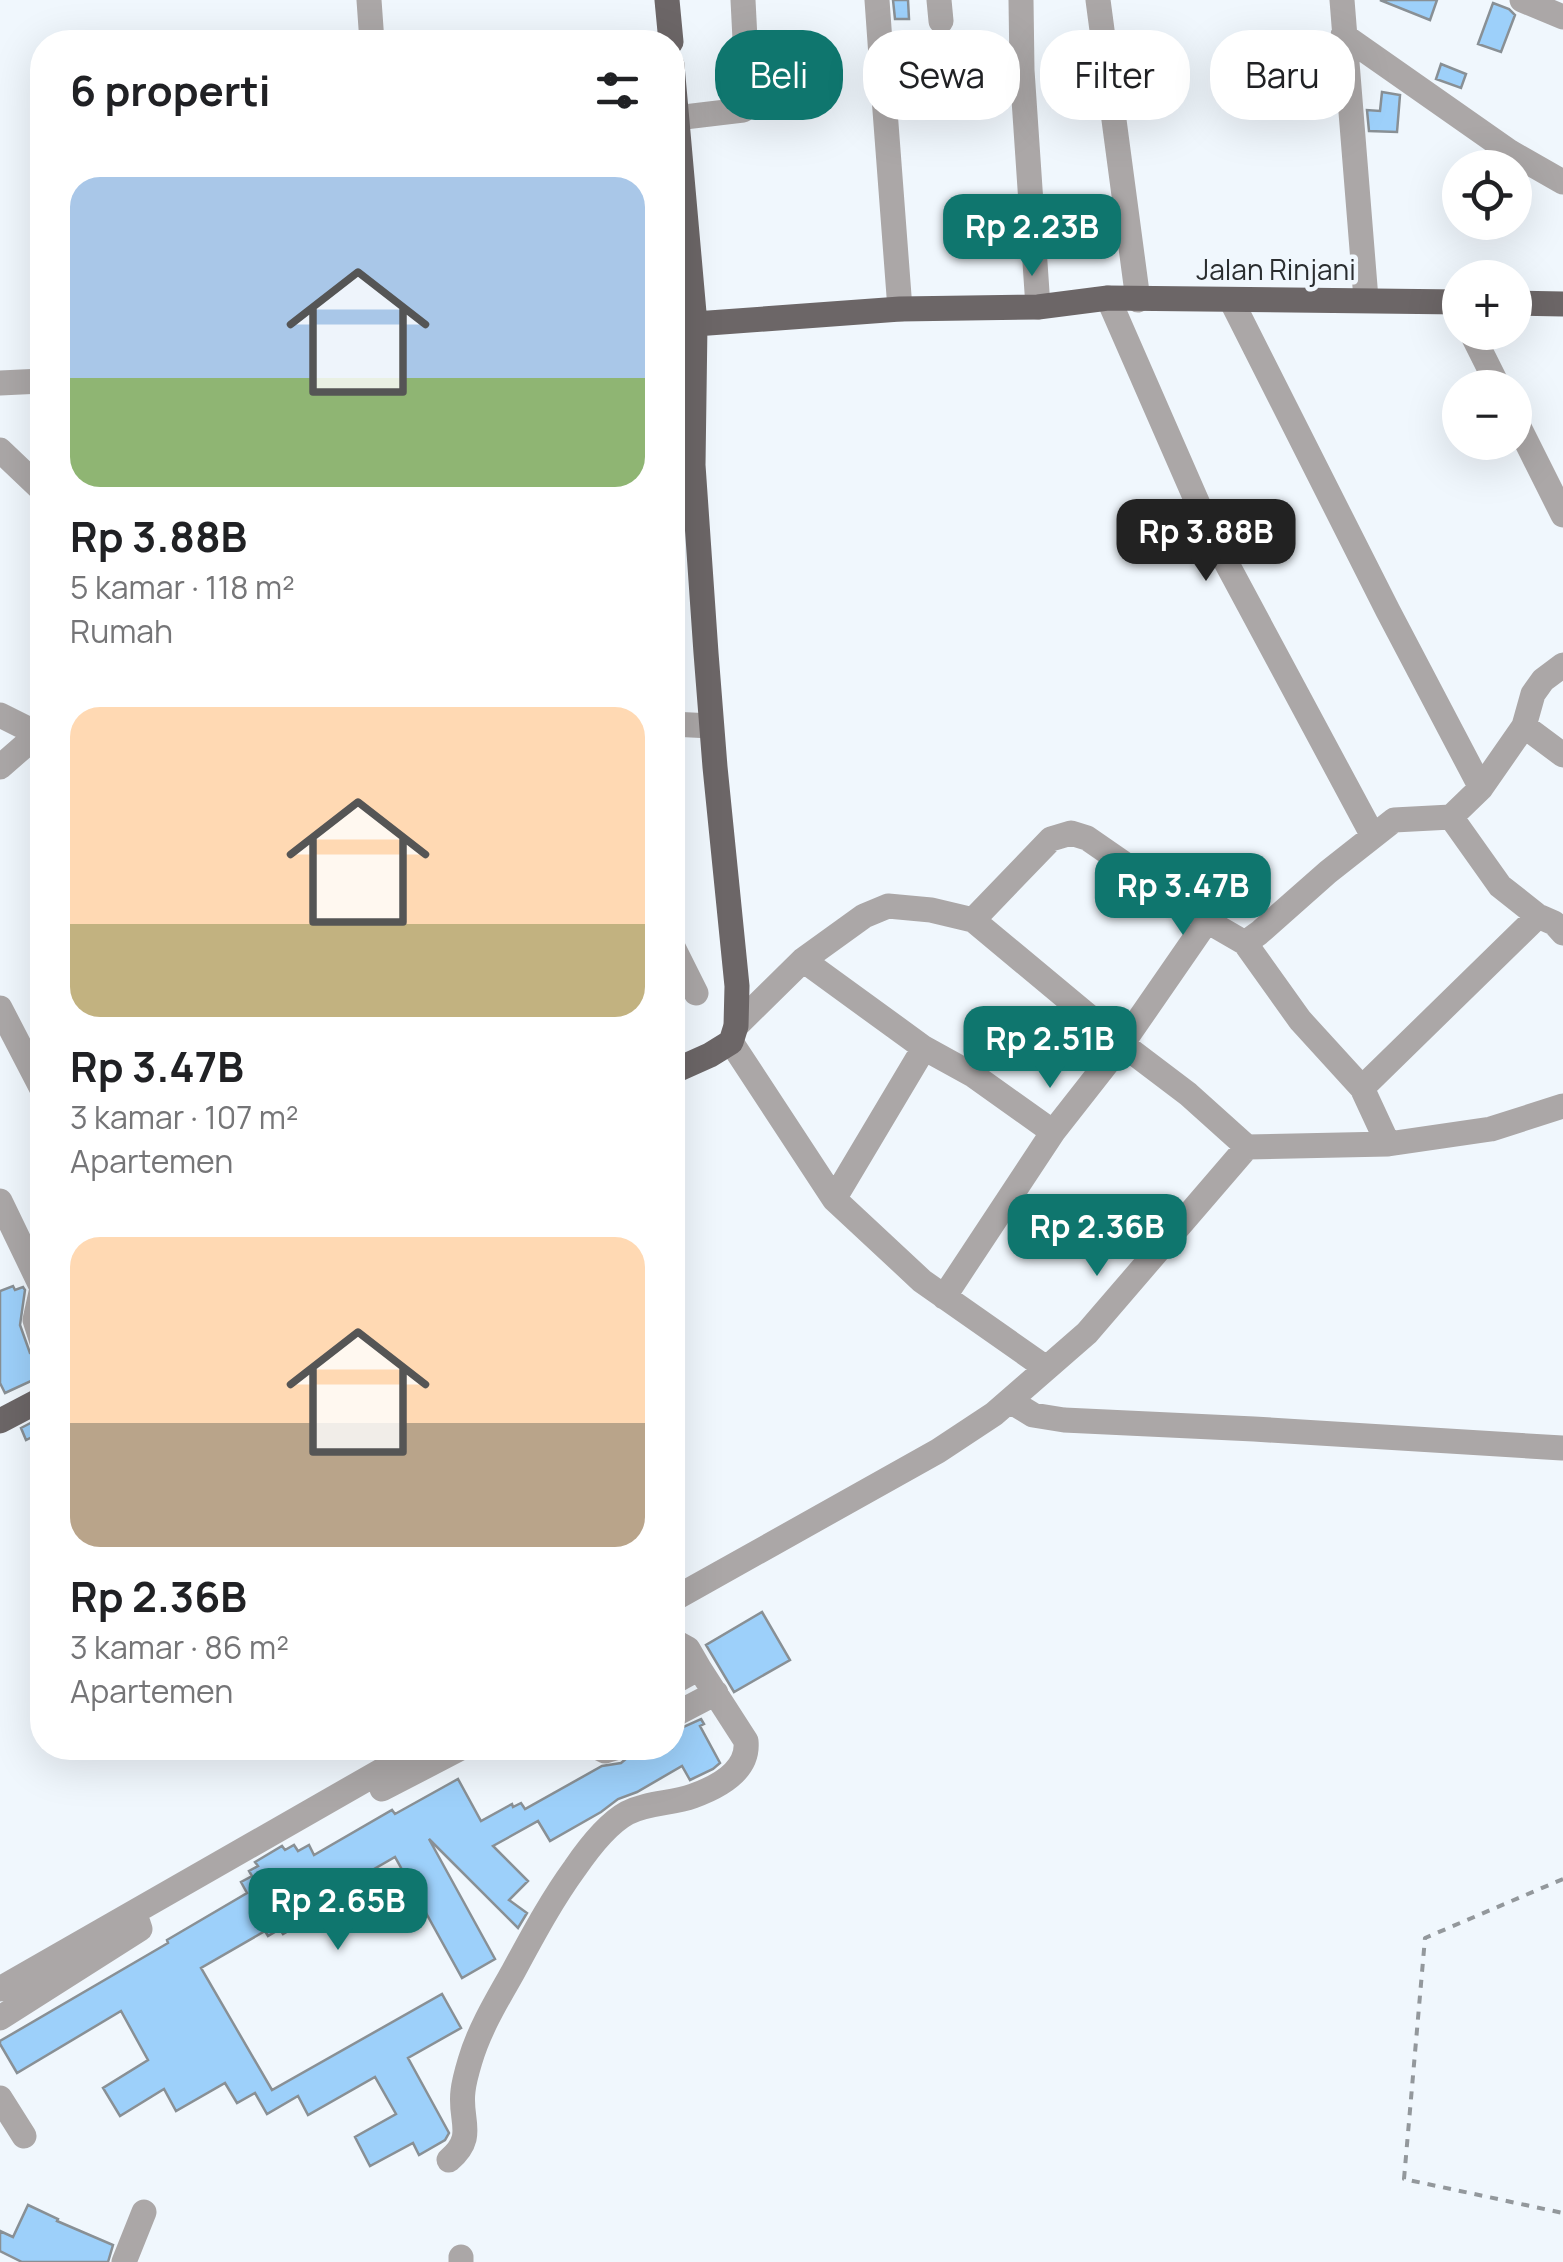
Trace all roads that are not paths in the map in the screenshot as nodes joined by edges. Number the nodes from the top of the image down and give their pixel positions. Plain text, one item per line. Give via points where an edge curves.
1 (369, 0) edge
2 (668, 0) edge
3 (743, 0) edge
4 (877, 0) edge
5 (1020, 0) edge
6 (1098, 0) edge
7 (1342, 0) edge
8 (1530, 1) edge
9 (1563, 17) edge
10 (371, 30) edge
11 (670, 30) edge
12 (879, 30) edge
13 (1344, 30) edge
14 (1355, 43) edge
15 (1022, 70) joint
16 (685, 117) edge
17 (886, 120) edge
18 (1352, 120) edge
19 (1563, 182) edge
20 (1108, 298) junction
21 (1368, 299) junction
22 (1138, 300) junction
23 (1231, 300) junction
24 (1532, 303) edge
25 (1442, 304) edge
26 (1563, 304) edge
27 (1038, 306) junction
28 (900, 309) junction
29 (685, 326) edge
30 (685, 341) edge
31 (30, 382) edge
32 (0, 383) edge
33 (0, 450) edge
34 (1532, 453) edge
35 (30, 479) edge
36 (1563, 515) edge
37 (1563, 665) edge
38 (0, 714) edge
39 (685, 723) edge
40 (712, 726) junction
41 (1524, 726) junction
42 (30, 727) edge
43 (30, 740) edge
44 (1563, 755) edge
45 (0, 767) edge
46 (1481, 788) junction
47 (1451, 817) junction
48 (1373, 836) junction
49 (973, 920) junction
50 (1207, 921) junction
51 (1555, 921) edge
52 (1245, 943) junction
53 (803, 960) junction
54 (685, 971) edge
55 (696, 993) dead end
56 (0, 1008) edge
57 (734, 1034) junction
58 (1122, 1044) junction
59 (924, 1048) junction
60 (30, 1065) edge
61 (685, 1066) edge
62 (1362, 1088) junction
63 (1563, 1106) edge
64 (1053, 1132) junction
65 (1388, 1144) junction
66 (1247, 1147) junction
67 (834, 1199) junction
68 (0, 1200) edge
69 (30, 1258) edge
70 (944, 1297) junction
71 (1046, 1368) junction
72 (1010, 1402) junction
73 (30, 1405) edge
74 (0, 1420) edge
75 (1562, 1448) edge
76 (685, 1583) edge
77 (685, 1647) edge
78 (698, 1668) junction
79 (685, 1676) edge
80 (716, 1693) junction
81 (685, 1709) edge
82 (401, 1760) edge
83 (438, 1760) edge
84 (137, 1921) junction
85 (0, 1989) edge
86 (0, 2018) edge
87 (0, 2098) edge
88 (24, 2136) dead end
89 (450, 2160) dead end
90 (144, 2212) dead end
91 (124, 2262) edge

1 - 10 street
2 - 11 main road
3 - 16 street via 746,106
4 - 12 street
5 - 15 street
6 - 22 street
7 - 13 street
8 - 9 street
14 - 19 street
15 - 27 street
17 - 28 street
18 - 21 street
20 - 22 main road, Jalan Rinjani
20 - 27 main road, Jalan Rinjani
20 - 48 street via 1212,536
21 - 23 main road, Jalan Rinjani
21 - 25 main road, Jalan Rinjani
22 - 23 main road, Jalan Rinjani
23 - 46 street
24 - 26 main road
27 - 28 main road, Jalan Rinjani
28 - 29 main road, Jalan Rinjani
30 - 40 main road
31 - 32 street
33 - 35 street
34 - 36 street
37 - 41 street via 1532,694
38 - 42 street
39 - 40 street
40 - 57 main road via 737,986
41 - 44 street
41 - 46 street
43 - 45 street
46 - 47 street
47 - 48 street via 1394,820
47 - 51 street via 1500,886
48 - 52 street
49 - 50 street via 1051,839 1071,834 1087,838
49 - 53 street via 888,906
49 - 58 street
50 - 52 street
50 - 58 street
51 - 62 street
52 - 62 street via 1300,1020
53 - 57 street
53 - 59 street
54 - 55 street
56 - 60 street
57 - 61 main road
57 - 67 street
58 - 64 street
58 - 66 street
59 - 64 street
59 - 67 street
62 - 65 street
63 - 65 street via 1491,1129
64 - 70 street
65 - 66 street
66 - 71 street via 1087,1333
67 - 70 street
68 - 69 street
70 - 71 street
71 - 72 street
72 - 75 street via 1064,1420
72 - 76 street via 938,1451
73 - 74 main road
77 - 78 street
78 - 79 street
78 - 80 street
80 - 81 street
80 - 89 street via 746,1741 738,1771 691,1798 626,1814 576,1866 472,2056 462,2091 465,2142
82 - 84 street
83 - 84 street
84 - 85 street
84 - 86 street
87 - 88 street
90 - 91 street

